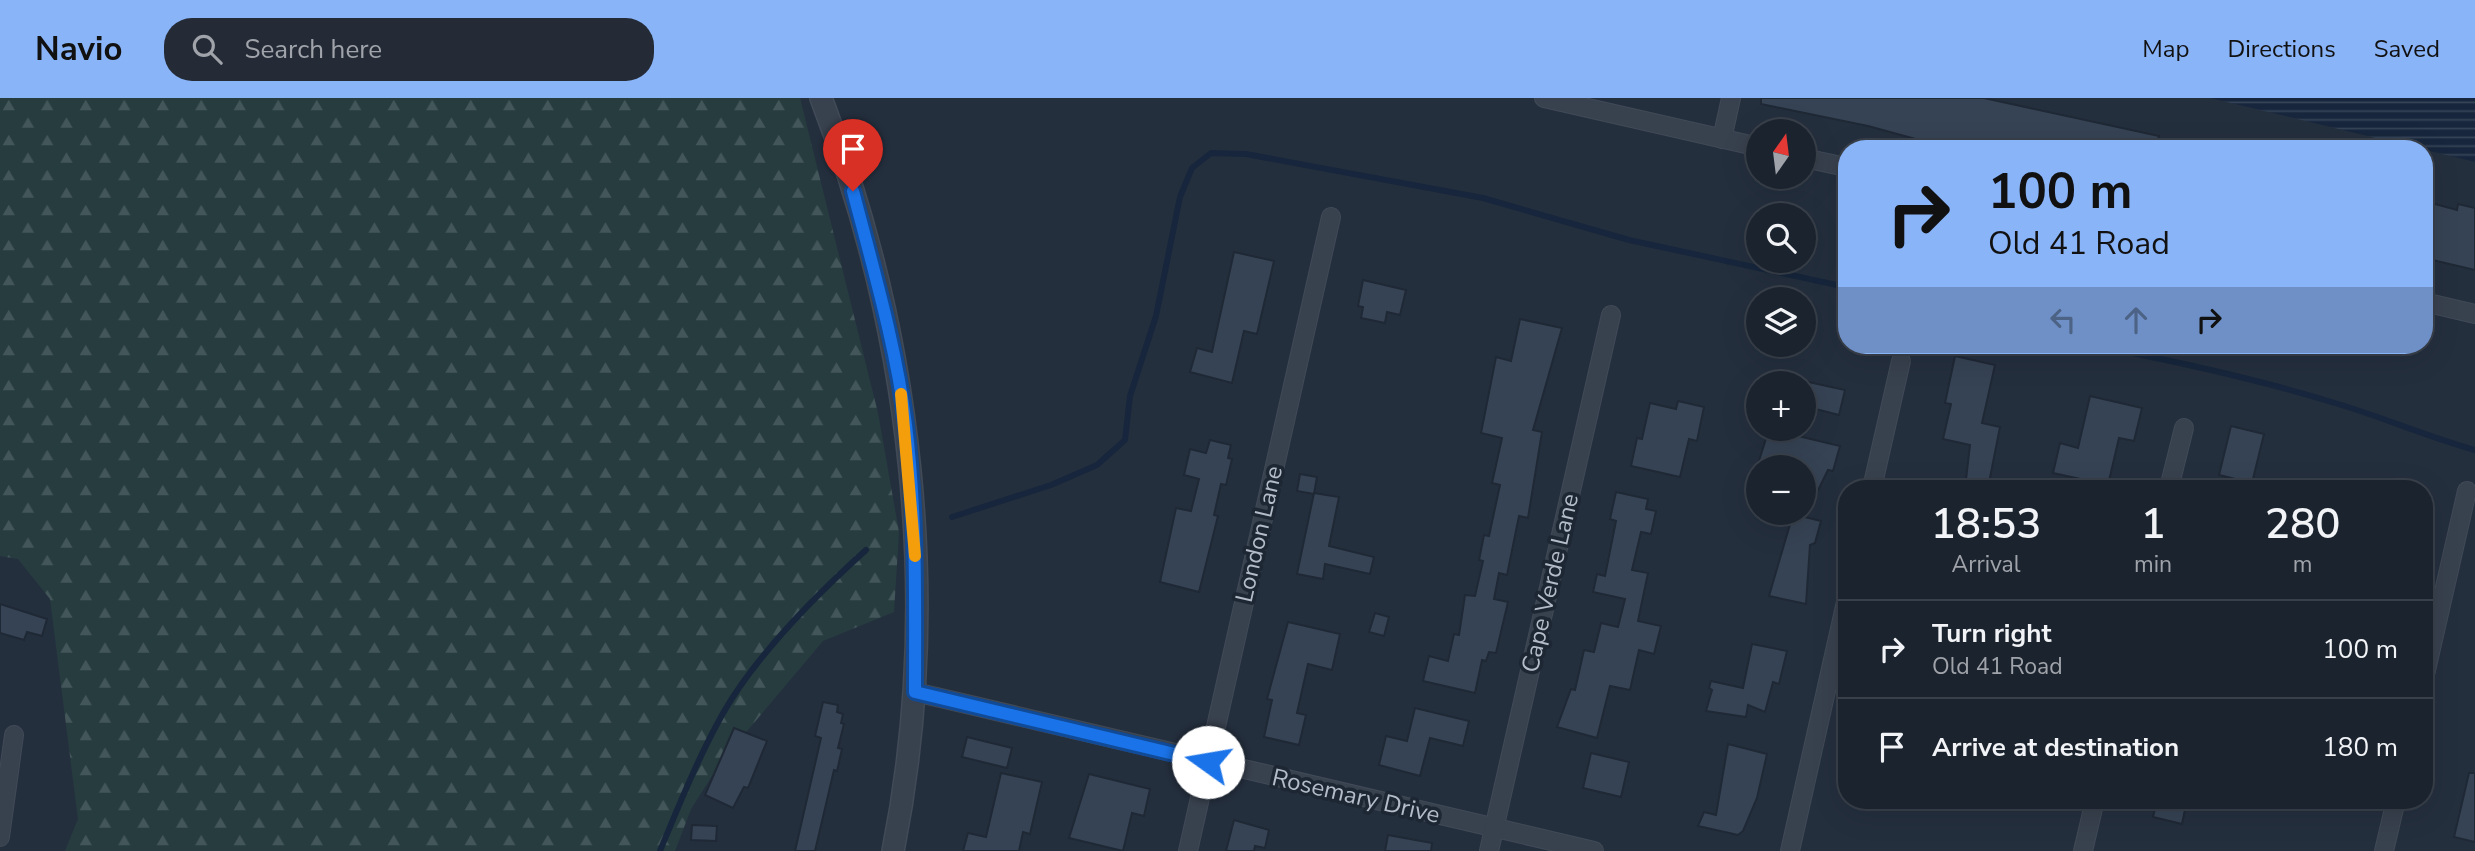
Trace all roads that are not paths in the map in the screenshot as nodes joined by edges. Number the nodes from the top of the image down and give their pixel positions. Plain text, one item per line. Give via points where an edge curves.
1 (821, 98) edge
2 (1544, 98) edge
3 (1731, 98) edge
4 (1722, 139) junction
5 (1746, 144) edge
6 (1816, 161) edge
7 (1838, 165) edge
8 (1331, 217) dead end
9 (2433, 304) edge
10 (2475, 314) edge
11 (1611, 316) dead end
12 (1901, 361) dead end
13 (2184, 428) dead end
14 (1874, 480) edge
15 (2171, 480) edge
16 (2468, 491) dead end
17 (1838, 638) edge
18 (2433, 641) edge
19 (915, 692) junction
20 (14, 735) dead end
21 (1208, 762) junction
22 (2093, 809) edge
23 (2394, 809) edge
24 (1494, 827) junction
25 (0, 837) edge
26 (892, 851) edge
27 (1188, 851) edge
28 (1489, 851) edge
29 (1594, 851) edge
30 (1790, 851) edge
31 (2083, 851) edge
32 (2384, 851) edge

1 - 19 street via 859,215 902,400 915,551
2 - 4 street
3 - 4 street
4 - 5 street
6 - 7 street
8 - 21 street, London Lane
9 - 10 street
11 - 24 street, Cape Verde Lane
12 - 14 street
13 - 15 street
16 - 18 street
17 - 30 street
19 - 21 street, Rosemary Drive
19 - 26 street
20 - 25 street
21 - 24 street, Rosemary Drive
21 - 27 street, London Lane
22 - 31 street
23 - 32 street
24 - 28 street, Cape Verde Lane
24 - 29 street, Rosemary Drive

